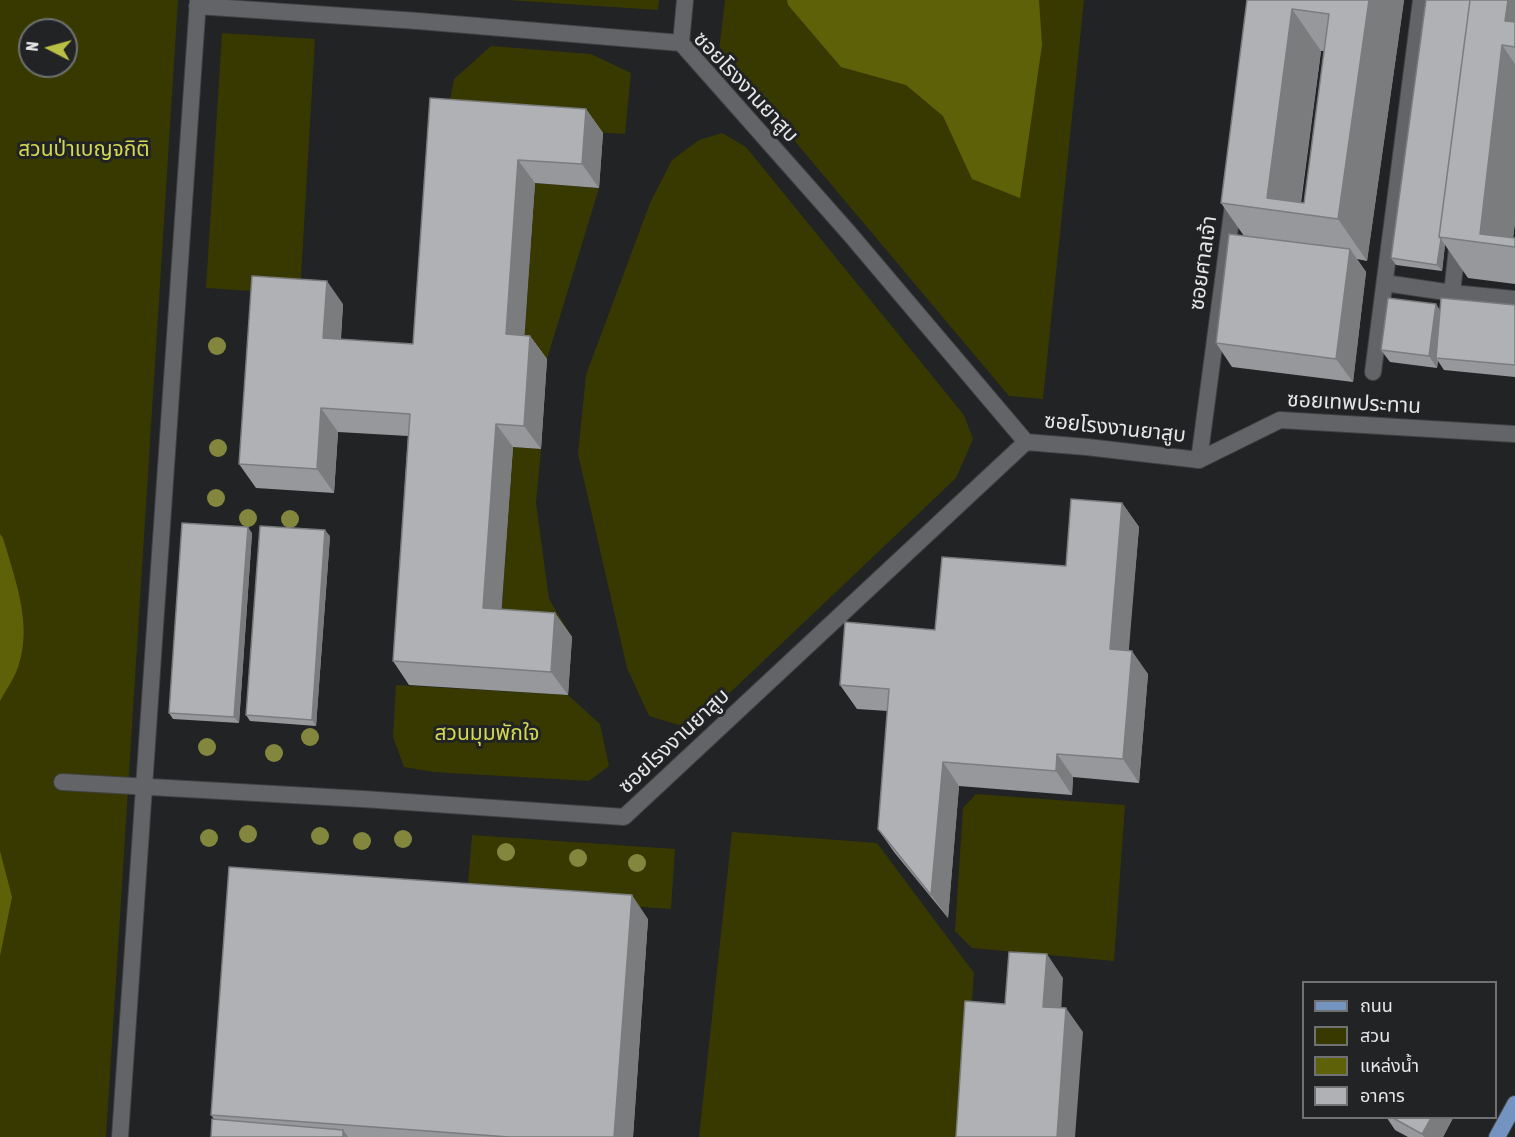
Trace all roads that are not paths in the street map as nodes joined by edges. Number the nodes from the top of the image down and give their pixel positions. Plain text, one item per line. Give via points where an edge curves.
1 (685, 0) edge
2 (1421, 0) edge
3 (197, 3) edge
4 (681, 44) junction
5 (1236, 184) edge
6 (1461, 222) edge
7 (1384, 283) junction
8 (1452, 293) junction
9 (1515, 299) edge
10 (1373, 372) dead end
11 (1515, 434) edge
12 (1026, 442) junction
13 (1199, 460) junction
14 (62, 782) dead end
15 (144, 786) junction
16 (1515, 1104) edge
17 (120, 1137) edge
18 (1497, 1137) edge

1 - 4 street
2 - 7 street
3 - 4 street, ซอยโรงงานยาสูบ
3 - 15 street
4 - 12 street, ซอยโรงงานยาสูบ via 849,233
5 - 13 street, ซอยศาลเจ้า
6 - 8 street
7 - 8 street
7 - 10 street
8 - 9 street
11 - 13 street, ซอยเทพประทาน via 1280,420
12 - 13 street, ซอยโรงงานยาสูบ
12 - 15 street, ซอยโรงงานยาสูบ via 624,817
14 - 15 street, ซอยโรงงานยาสูบ
15 - 17 street
16 - 18 main road

